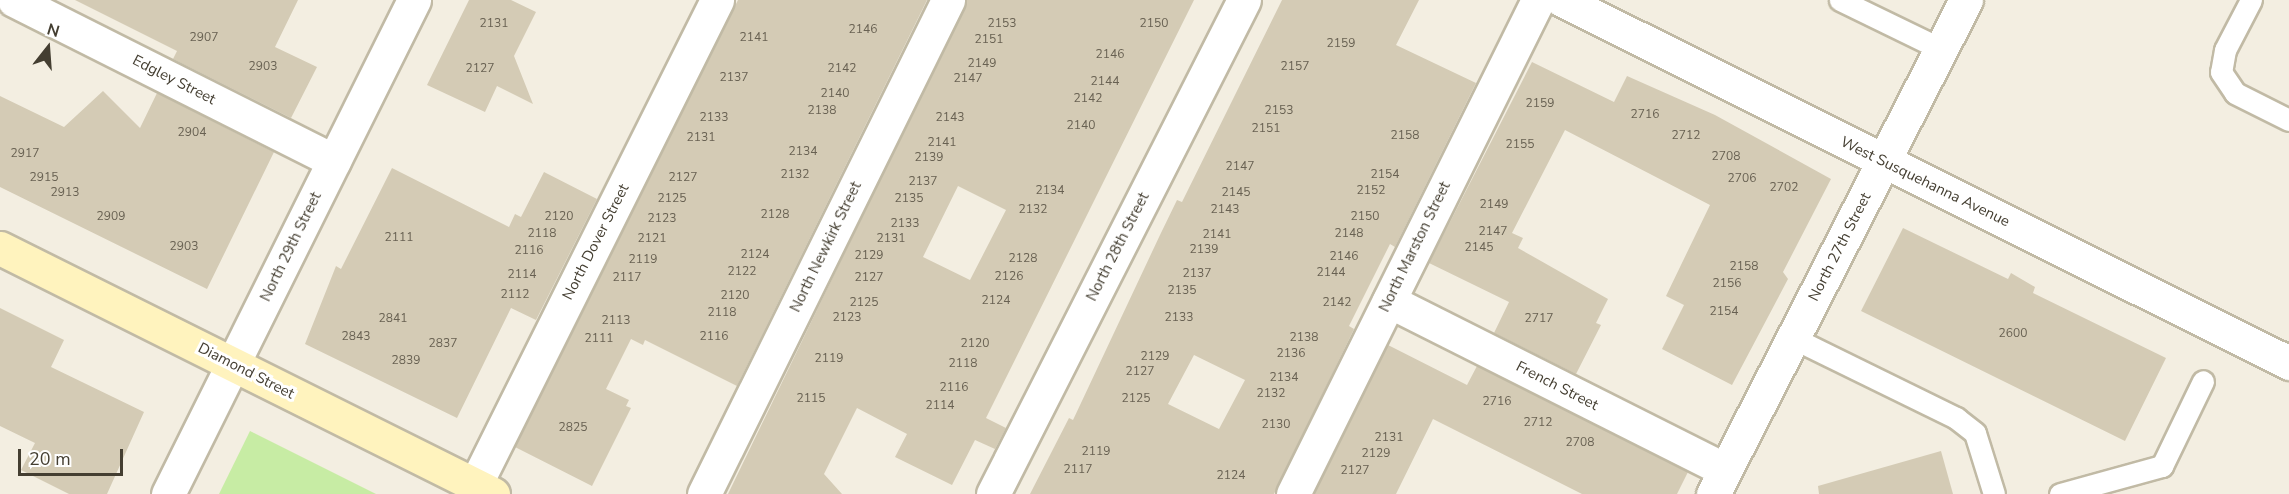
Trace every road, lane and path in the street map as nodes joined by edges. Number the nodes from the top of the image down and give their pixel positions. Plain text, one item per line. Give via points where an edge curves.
1 (14, 0) edge
2 (414, 0) edge
3 (717, 0) edge
4 (948, 0) edge
5 (1244, 0) edge
6 (1538, 0) edge
7 (1562, 0) edge
8 (1840, 0) edge
9 (1966, 0) edge
10 (2251, 0) edge
11 (1941, 49) junction
12 (2289, 120) edge
13 (334, 161) junction
14 (1884, 162) junction
15 (0, 248) edge
16 (1389, 301) junction
17 (1793, 338) junction
18 (2289, 363) edge
19 (233, 364) junction
20 (2203, 381) dead end
21 (1719, 482) edge
22 (484, 489) edge
23 (168, 494) edge
24 (704, 494) edge
25 (993, 494) edge
26 (1293, 494) edge
27 (1994, 494) edge
28 (2060, 494) edge

1 - 13 street, Edgley Street
2 - 13 street, North 29th Street
3 - 22 street, North Dover Street
4 - 24 street, North Newkirk Street
5 - 25 street, North 28th Street
6 - 16 street, North Marston Street
7 - 14 street, West Susquehanna Avenue
8 - 11 lane
9 - 11 street, North 27th Street
10 - 12 lane via 2225,50 2221,72 2235,93
11 - 14 street, North 27th Street
13 - 19 street, North 29th Street
14 - 17 street, North 27th Street
14 - 18 street, West Susquehanna Avenue
15 - 19 main road, Diamond Street
16 - 21 street, French Street
16 - 26 street, North Marston Street
17 - 21 street, North 27th Street
17 - 27 lane via 1956,418 1976,433
19 - 22 main road, Diamond Street
19 - 23 street, North 29th Street
20 - 28 lane via 2162,466

